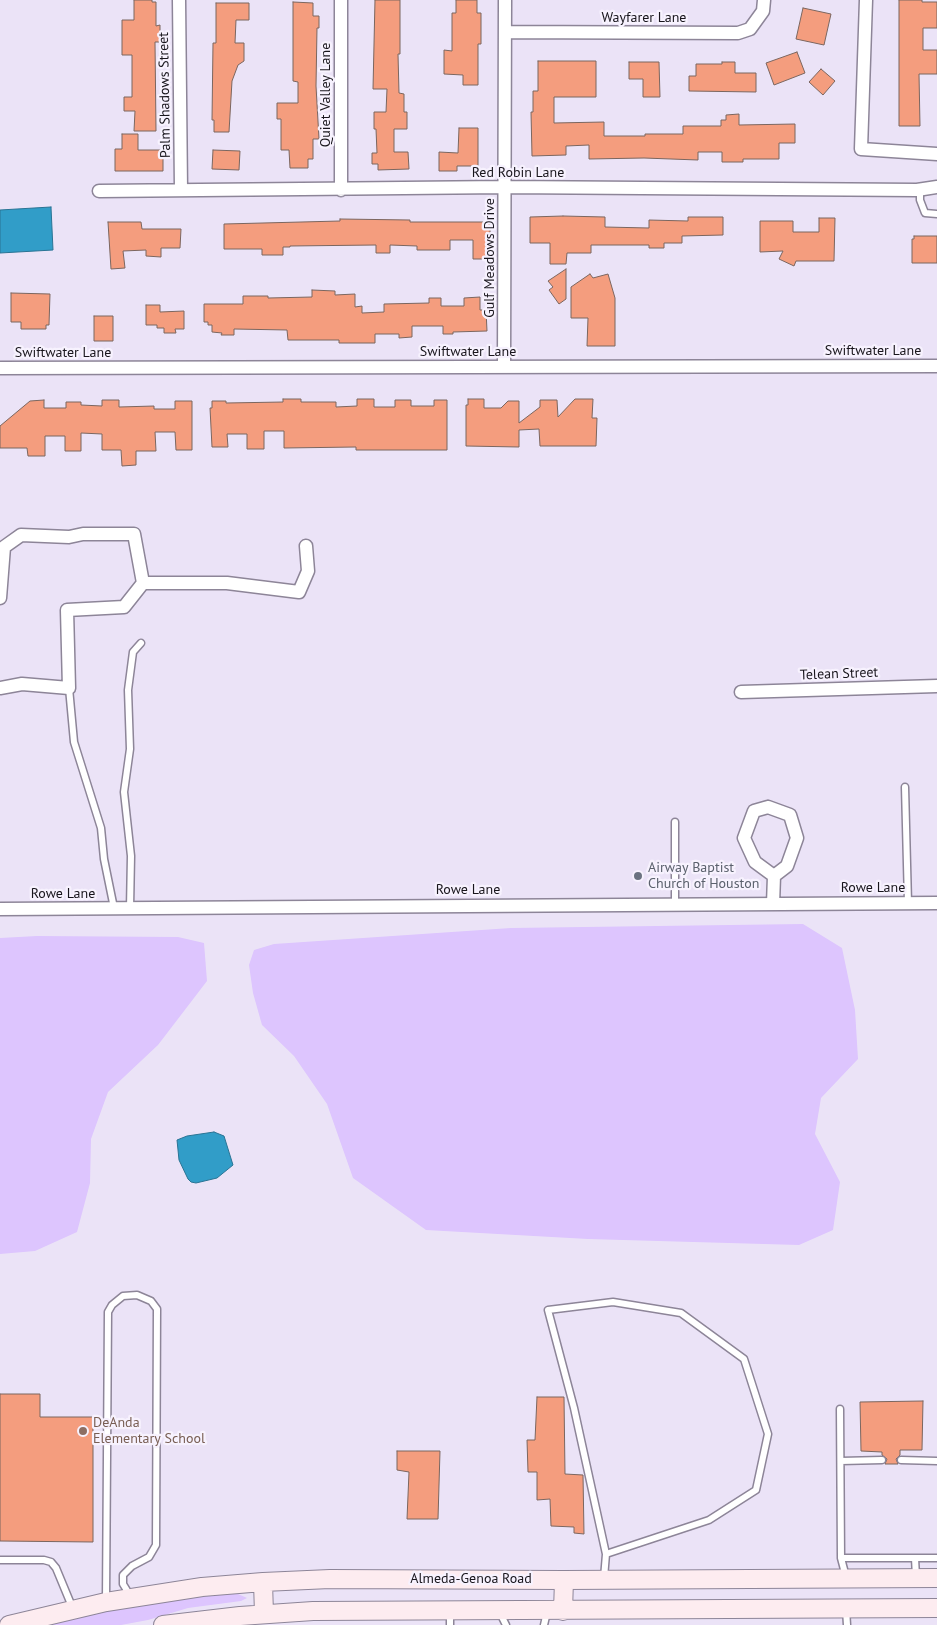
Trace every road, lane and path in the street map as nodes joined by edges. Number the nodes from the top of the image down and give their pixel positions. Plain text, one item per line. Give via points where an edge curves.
1 (178, 0) edge
2 (341, 0) edge
3 (505, 0) edge
4 (764, 0) edge
5 (866, 0) edge
6 (505, 32) junction
7 (937, 154) edge
8 (937, 187) edge
9 (505, 188) junction
10 (181, 189) junction
11 (920, 189) junction
12 (98, 190) dead end
13 (341, 190) junction
14 (937, 214) edge
15 (937, 366) edge
16 (504, 367) junction
17 (0, 368) edge
18 (306, 546) dead end
19 (143, 583) junction
20 (0, 598) edge
21 (141, 643) dead end
22 (937, 686) edge
23 (0, 688) edge
24 (69, 688) junction
25 (741, 692) dead end
26 (904, 786) dead end
27 (675, 822) dead end
28 (774, 876) junction
29 (937, 902) edge
30 (908, 903) junction
31 (675, 904) junction
32 (773, 904) junction
33 (114, 908) junction
34 (130, 908) junction
35 (0, 909) edge
36 (840, 1410) dead end
37 (840, 1460) junction
38 (882, 1460) dead end
39 (901, 1460) dead end
40 (937, 1461) edge
41 (606, 1554) junction
42 (841, 1558) junction
43 (915, 1558) junction
44 (937, 1558) edge
45 (0, 1560) edge
46 (916, 1578) junction
47 (937, 1578) edge
48 (604, 1579) junction
49 (564, 1580) junction
50 (846, 1580) junction
51 (263, 1582) junction
52 (132, 1598) junction
53 (106, 1602) junction
54 (937, 1608) edge
55 (73, 1610) junction
56 (264, 1614) junction
57 (552, 1616) edge
58 (847, 1617) edge
59 (450, 1618) edge
60 (502, 1618) edge
61 (240, 1620) edge
62 (181, 1623) edge
63 (9, 1625) edge
64 (163, 1625) edge

1 - 10 street, Palm Shadows Street
2 - 13 street, Quiet Valley Lane
3 - 6 street, Gulf Meadows Drive
4 - 6 street, Wayfarer Lane via 763,11 750,29 738,34
5 - 7 street via 861,149
6 - 9 street, Gulf Meadows Drive
8 - 11 street, Red Robin Lane
9 - 11 street, Red Robin Lane
9 - 13 street, Red Robin Lane
9 - 16 street, Gulf Meadows Drive
10 - 12 street, Red Robin Lane
10 - 13 street, Red Robin Lane
11 - 14 lane via 920,200 926,213
15 - 16 street, Swiftwater Lane
16 - 17 street, Swiftwater Lane
18 - 19 street via 308,571 299,592 227,583
19 - 20 street via 134,534 21,535 4,547
19 - 24 street via 124,607 67,610
21 - 34 lane via 133,652 128,690 130,749 124,792 131,856
22 - 25 street, Telean Street
23 - 24 street via 22,684
24 - 33 lane via 74,742 101,828
26 - 30 lane
27 - 31 lane
28 - 28 street via 787,866 797,838 790,815 768,807 754,811 744,838 755,862
28 - 32 street
29 - 30 street, Rowe Lane
30 - 32 street, Rowe Lane
31 - 32 street, Rowe Lane
31 - 34 street, Rowe Lane
33 - 34 street, Rowe Lane
33 - 35 street, Rowe Lane
36 - 37 lane
37 - 38 lane
37 - 42 lane
39 - 40 lane
41 - 41 lane via 709,1520 756,1490 768,1434 744,1359 681,1313 613,1302 548,1310 574,1408
41 - 48 lane
42 - 43 lane
42 - 50 lane
43 - 44 lane
43 - 46 lane
45 - 55 lane via 51,1562
46 - 47 main road, Almeda-Genoa Road
46 - 50 main road, Almeda-Genoa Road
48 - 49 main road, Almeda-Genoa Road
48 - 50 main road, Almeda-Genoa Road
49 - 51 main road, Almeda-Genoa Road via 330,1579
49 - 57 main road
50 - 58 main road
51 - 52 main road, Almeda-Genoa Road
51 - 56 main road
52 - 53 main road, Almeda-Genoa Road
52 - 53 lane via 123,1584 123,1575 149,1557 156,1545 157,1309 151,1301 138,1295 123,1296 108,1312
53 - 55 main road, Almeda-Genoa Road
54 - 58 main road
55 - 63 main road, Almeda-Genoa Road
56 - 59 main road via 313,1611
56 - 61 main road
57 - 58 main road
57 - 60 main road
59 - 60 main road
61 - 62 main road
62 - 64 main road

